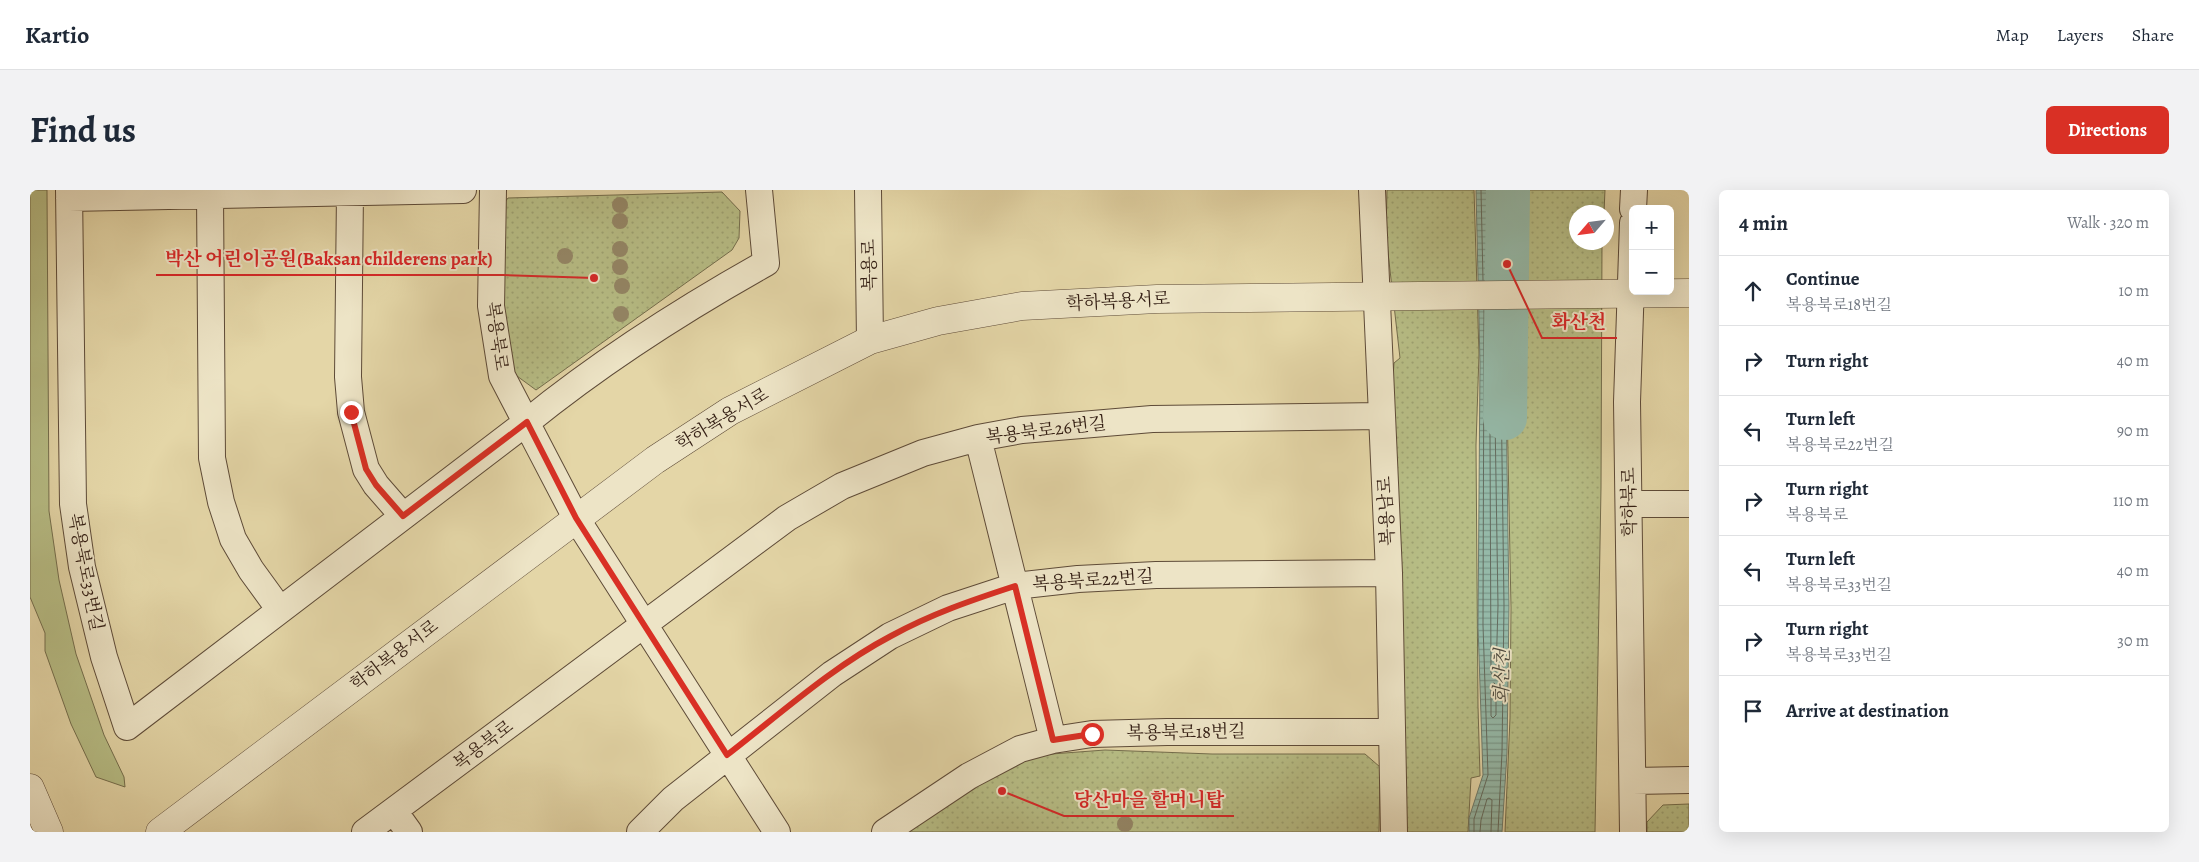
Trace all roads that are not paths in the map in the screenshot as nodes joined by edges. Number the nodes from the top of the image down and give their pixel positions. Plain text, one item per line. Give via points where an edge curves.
1 (463, 190) edge
2 (493, 190) edge
3 (759, 190) edge
4 (868, 190) edge
5 (1372, 190) edge
6 (1634, 190) edge
7 (350, 192) junction
8 (69, 194) edge
9 (210, 196) junction
10 (1634, 205) edge
11 (1629, 294) joint
12 (1674, 294) edge
13 (1689, 294) edge
14 (1387, 298) junction
15 (870, 340) junction
16 (1382, 416) junction
17 (527, 422) junction
18 (978, 438) junction
19 (1629, 504) junction
20 (1689, 504) edge
21 (403, 516) junction
22 (576, 518) junction
23 (1389, 573) junction
24 (1015, 586) junction
25 (280, 610) junction
26 (644, 625) junction
27 (1392, 732) junction
28 (1053, 740) junction
29 (727, 755) junction
30 (1689, 780) edge
31 (1633, 781) junction
32 (30, 788) edge
33 (394, 811) junction
34 (49, 832) edge
35 (160, 832) edge
36 (366, 832) edge
37 (409, 832) edge
38 (640, 832) edge
39 (777, 832) edge
40 (885, 832) edge
41 (1394, 832) edge
42 (1633, 832) edge

1 - 7 street
2 - 17 street, 복용북로 via 491,306 495,334 502,376
3 - 17 street, 복용북로33번길 via 766,262 688,307 577,382
4 - 15 street, 복용로
5 - 14 street, 복용남로
6 - 10 street
7 - 9 street
7 - 21 street via 348,377 351,412 366,469
8 - 9 street
8 - 25 street, 복용북로33번길 via 73,504 82,567 104,657 127,727
9 - 25 street via 212,458 233,539
11 - 14 street, 학하복용서로
11 - 19 street, 학하북로
12 - 13 street
14 - 15 street, 학하복용서로 via 1157,298 1022,306 938,321
14 - 16 street, 복용남로
15 - 22 street, 학하복용서로 via 730,411 655,460
16 - 18 street, 복용북로26번길 via 1152,419 1022,430
16 - 23 street, 복용남로
17 - 21 street, 복용북로33번길
17 - 22 street, 복용북로
18 - 24 street
18 - 26 street, 복용북로26번길 via 923,454 842,486 787,518
19 - 20 street
19 - 31 street, 학하북로
21 - 25 street, 복용북로33번길
22 - 26 street, 복용북로
22 - 35 street, 학하복용서로
23 - 24 street, 복용북로22번길 via 1156,575
23 - 27 street, 복용남로
24 - 28 street
24 - 29 street, 복용북로22번길 via 948,608 890,636 832,674
26 - 29 street, 복용북로
26 - 33 street, 복용북로
27 - 28 street, 복용북로18번길 via 1167,732 1092,734
27 - 41 street, 복용남로
28 - 40 street, 복용북로18번길 via 1020,749 969,776
29 - 38 street via 673,799
29 - 39 street, 복용북로
30 - 31 street
31 - 42 street, 학하북로
32 - 34 street
33 - 36 street, 복용북로
33 - 37 street

